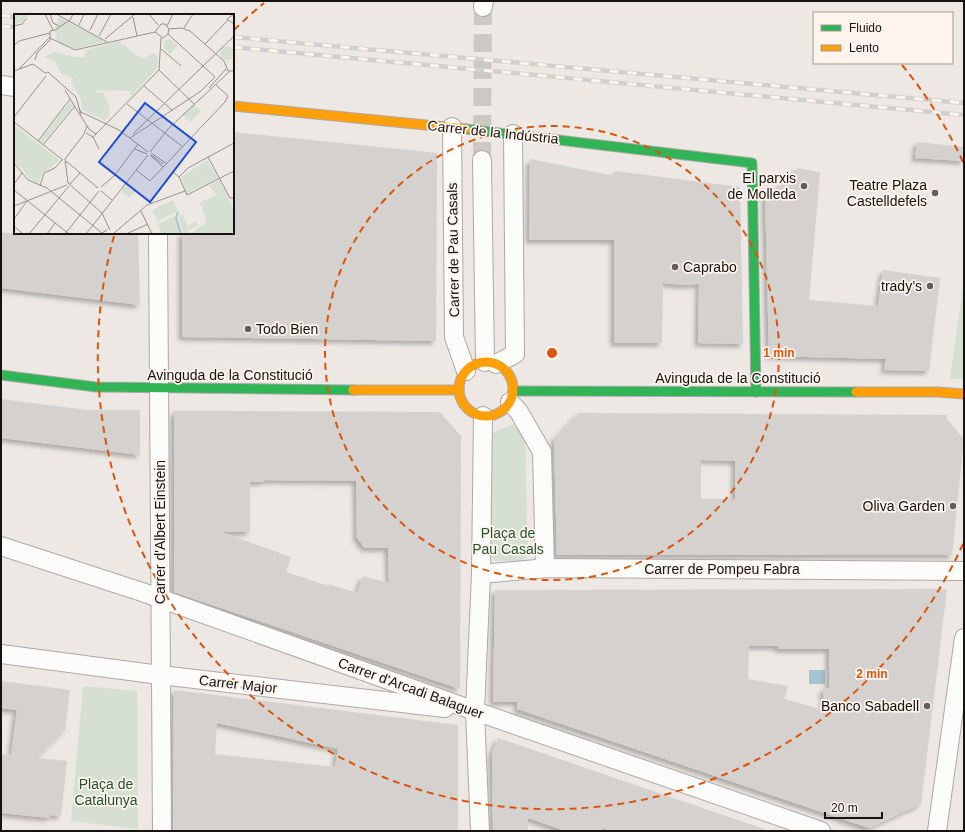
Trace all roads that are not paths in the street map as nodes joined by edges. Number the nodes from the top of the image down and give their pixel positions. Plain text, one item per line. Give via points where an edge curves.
1 (1, 85) edge
2 (14, 86) edge
3 (234, 106) edge
4 (452, 127) junction
5 (513, 134) junction
6 (482, 160) tunnel mouth
7 (158, 234) edge
8 (491, 363) junction
9 (466, 371) junction
10 (1, 375) edge
11 (160, 389) junction
12 (459, 390) junction
13 (756, 392) junction
14 (964, 394) edge
15 (511, 397) junction
16 (484, 416) junction
17 (1, 546) edge
18 (544, 568) junction
19 (964, 571) edge
20 (481, 574) junction
21 (159, 598) junction
22 (964, 638) edge
23 (1, 654) edge
24 (160, 675) junction
25 (476, 711) junction
26 (162, 831) edge
27 (480, 831) edge
28 (821, 831) edge
29 (937, 831) edge

1 - 2 street
3 - 4 street, Carrer de la Indústria
4 - 5 street, Carrer de la Indústria
4 - 9 street, Carrer de Pau Casals via 454,337
5 - 8 street via 515,354
5 - 13 street, Carrer de la Indústria via 752,163
6 - 8 street
7 - 11 street, Carrer d'Albert Einstein
8 - 9 street via 474,365
8 - 15 street via 506,371 511,380
9 - 12 street via 460,381
10 - 11 street, Avinguda de la Constitució via 96,387
11 - 12 street, Avinguda de la Constitució
11 - 21 street, Carrer d'Albert Einstein
12 - 16 street via 461,400 467,408
13 - 14 street, Avinguda de la Constitució
13 - 15 street, Avinguda de la Constitució
15 - 16 street via 505,408 493,415
15 - 18 street via 542,452
16 - 20 street
17 - 21 street, Carrer d'Arcadi Balaguer
18 - 19 street, Carrer de Pompeu Fabra
18 - 20 street, Carrer de Pompeu Fabra
20 - 25 street
21 - 24 street, Carrer d'Albert Einstein
21 - 25 street, Carrer d'Arcadi Balaguer
22 - 29 street
23 - 24 street, Carrer Major
24 - 25 street, Carrer Major
24 - 26 street, Carrer d'Albert Einstein
25 - 27 street
25 - 28 street, Carrer d'Arcadi Balaguer

